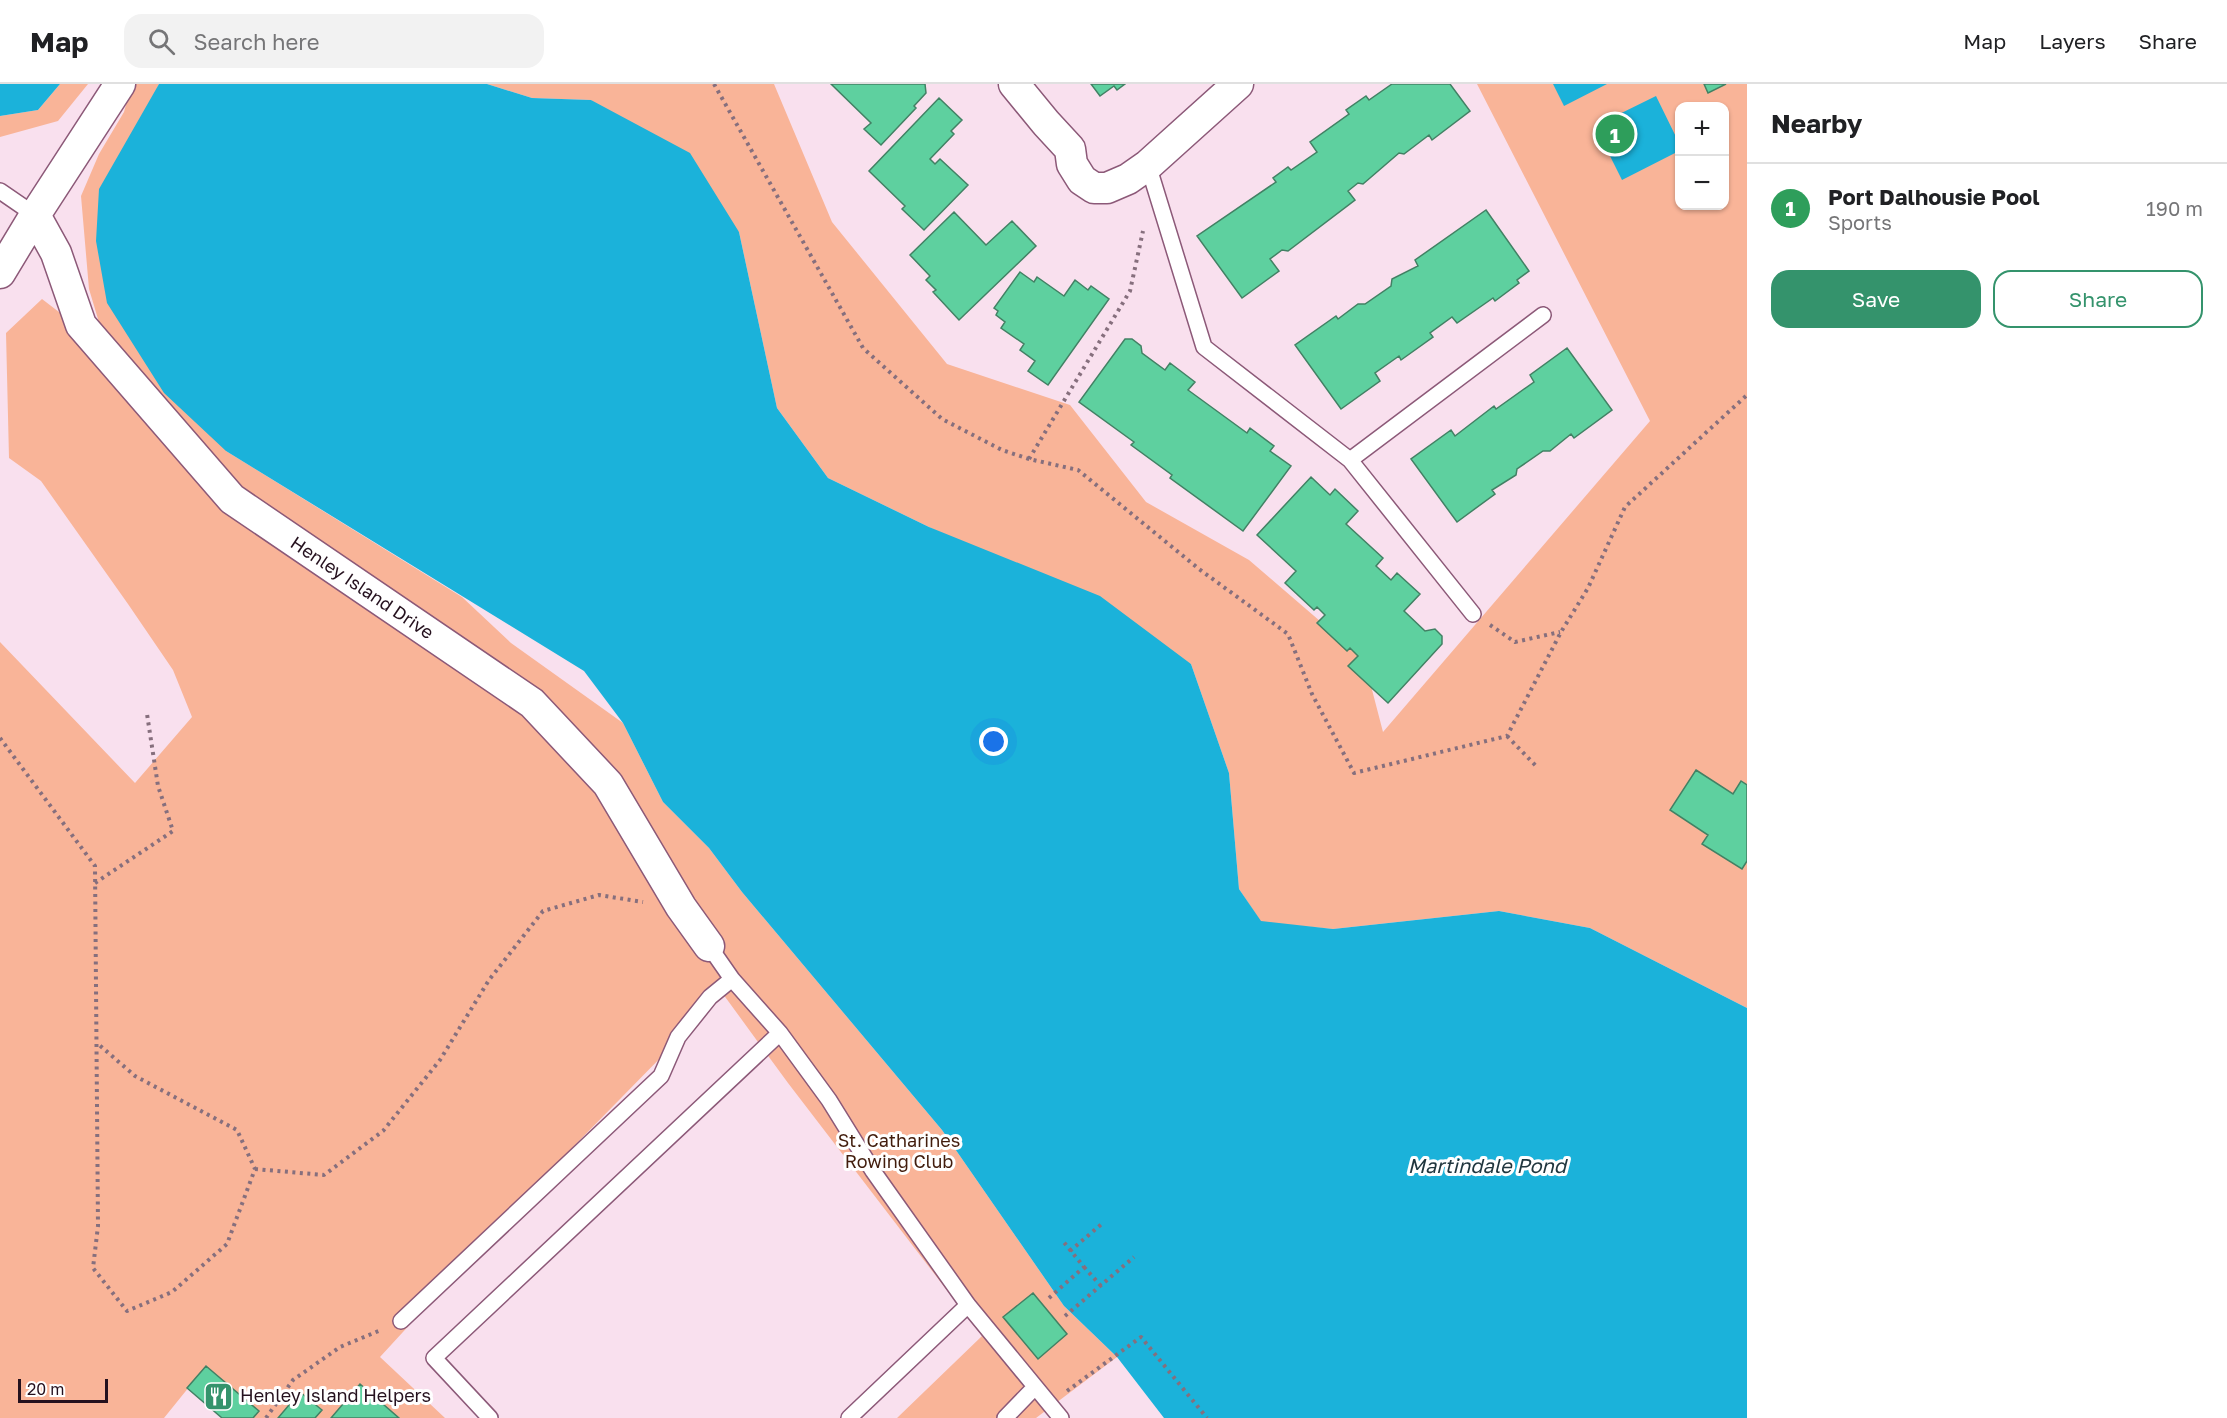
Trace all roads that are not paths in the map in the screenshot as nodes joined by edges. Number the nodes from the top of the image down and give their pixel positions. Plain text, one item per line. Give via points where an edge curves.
1 (120, 84) edge
2 (1014, 84) edge
3 (1238, 84) edge
4 (1148, 165) junction
5 (0, 191) edge
6 (35, 215) junction
7 (0, 273) edge
8 (1544, 315) dead end
9 (1350, 460) junction
10 (1473, 614) road end
11 (709, 946) joint
12 (732, 979) junction
13 (780, 1033) junction
14 (968, 1305) junction
15 (401, 1321) road end
16 (1035, 1387) junction
17 (490, 1418) edge
18 (849, 1418) edge
19 (1005, 1418) edge
20 (1061, 1418) edge

1 - 6 street
2 - 4 street via 1070,149 1072,164 1082,180 1094,188 1107,188
3 - 4 street
4 - 9 lane via 1204,347
5 - 6 lane
6 - 7 street
6 - 11 street, Henley Island Drive via 56,253 81,325 232,499 532,703 608,784 681,907
8 - 9 lane
9 - 10 lane
11 - 12 lane
12 - 13 lane
12 - 15 lane via 710,998 678,1037 662,1076
13 - 14 lane
13 - 17 lane via 434,1358
14 - 16 lane
14 - 18 lane
16 - 19 lane
16 - 20 lane

